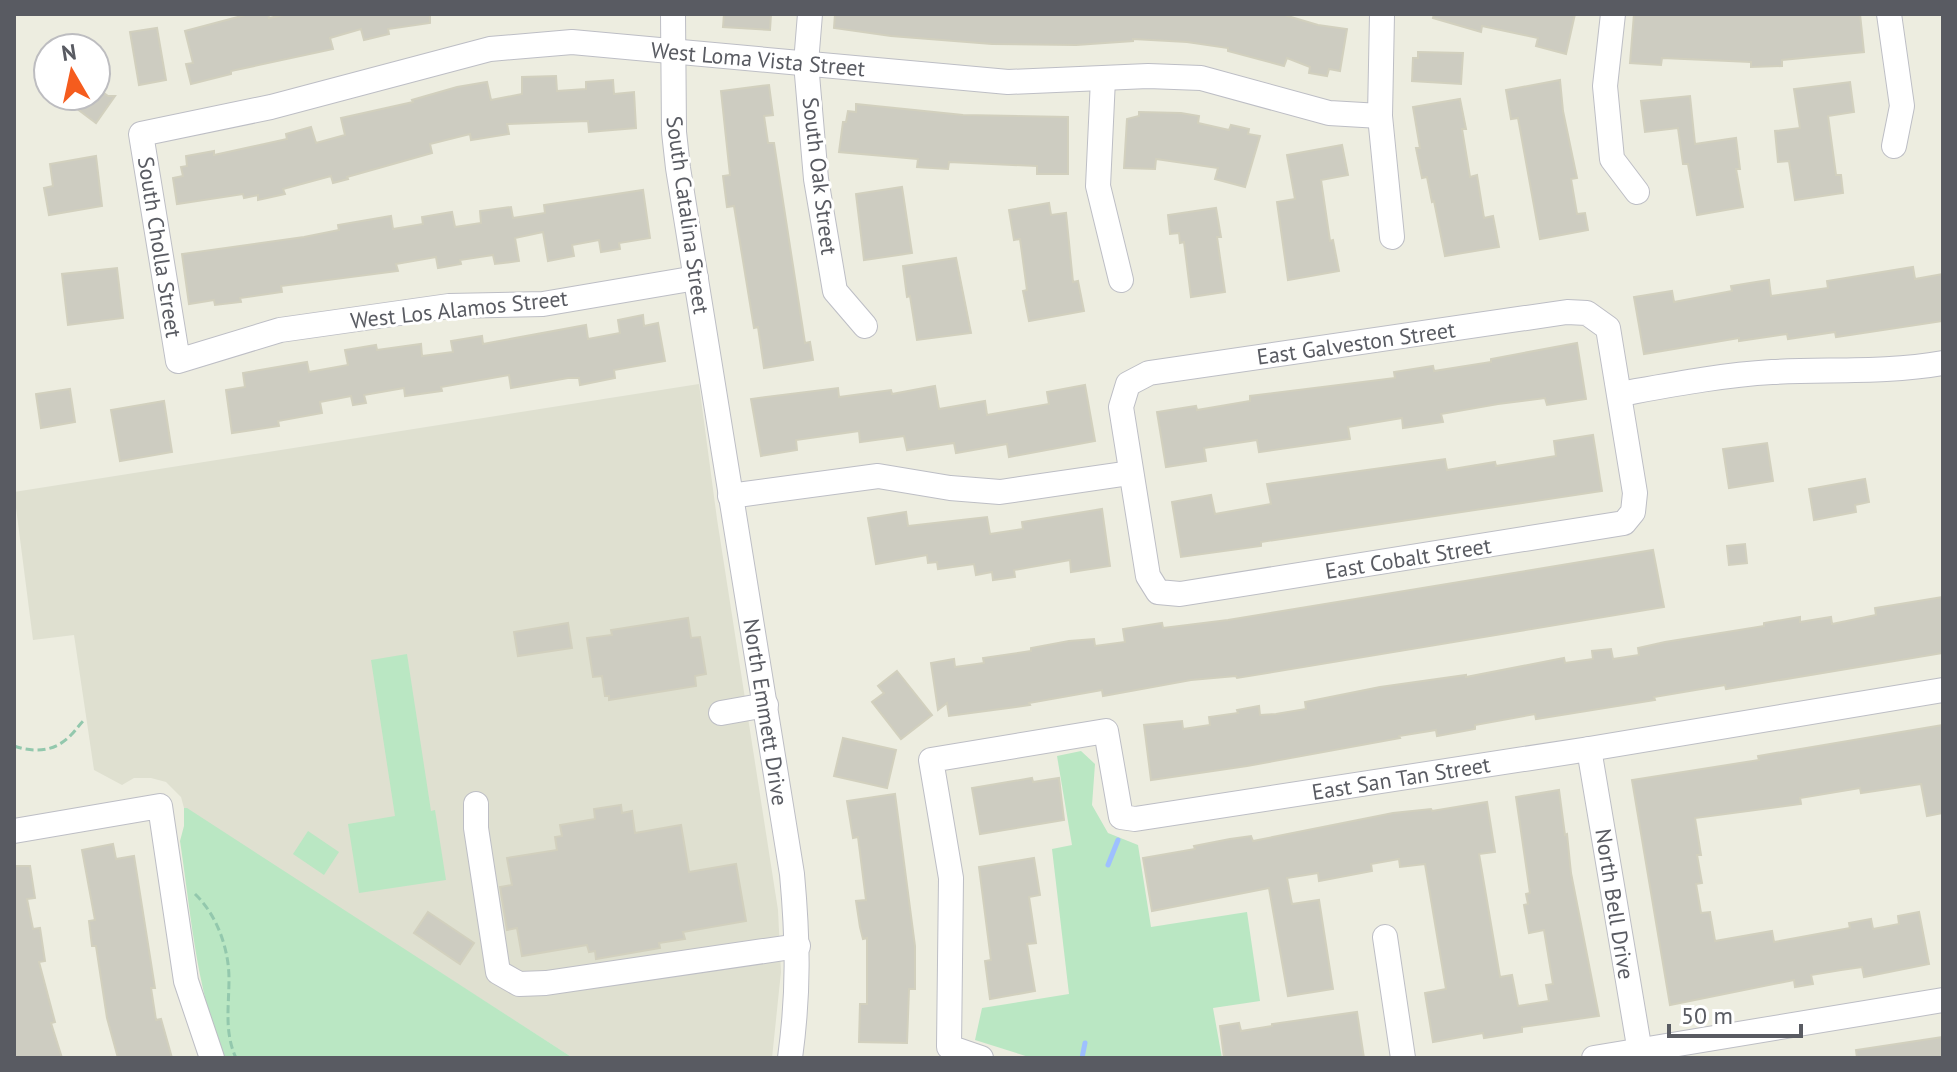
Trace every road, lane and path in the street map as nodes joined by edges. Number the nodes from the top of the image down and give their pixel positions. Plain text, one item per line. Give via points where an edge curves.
1 (673, 14) edge
2 (810, 14) edge
3 (1382, 14) edge
4 (1613, 14) edge
5 (1889, 14) edge
6 (672, 51) junction
7 (806, 63) junction
8 (1103, 79) junction
9 (1380, 116) junction
10 (141, 134) joint
11 (1894, 146) dead end
12 (1637, 192) dead end
13 (1392, 237) dead end
14 (696, 278) junction
15 (1121, 280) dead end
16 (865, 326) dead end
17 (178, 361) joint
18 (1943, 363) edge
19 (710, 368) joint
20 (1620, 394) junction
21 (1130, 473) junction
22 (730, 496) junction
23 (1943, 690) edge
24 (766, 705) junction
25 (721, 713) dead end
26 (84, 720) dead end
27 (14, 746) edge
28 (1589, 749) junction
29 (476, 804) dead end
30 (14, 831) edge
31 (173, 892) junction
32 (1385, 937) dead end
33 (798, 946) junction
34 (1943, 1000) edge
35 (1640, 1054) edge
36 (212, 1058) edge
37 (236, 1058) edge
38 (790, 1058) edge
39 (981, 1058) edge
40 (1403, 1058) edge
41 (1594, 1058) edge

1 - 6 street, South Catalina Street
2 - 7 street, South Oak Street
3 - 9 street
4 - 12 street via 1605,86 1612,159
5 - 11 street via 1902,106
6 - 7 street, West Loma Vista Street
6 - 10 street, West Loma Vista Street via 572,42 490,49 271,107
6 - 14 street, South Catalina Street via 674,132
7 - 8 street, West Loma Vista Street via 1008,82
7 - 16 street, South Oak Street via 816,179 835,291
8 - 9 street, West Loma Vista Street via 1201,78 1329,113
8 - 15 street via 1098,186
9 - 13 street
10 - 17 street, South Cholla Street
14 - 17 street, West Los Alamos Street via 543,304 449,306 280,330
14 - 19 street, South Catalina Street
18 - 20 street via 1744,375
19 - 22 street, North Emmett Drive
20 - 21 street, East Galveston Street via 1608,328 1587,313 1567,312 1149,373 1128,384 1121,407
20 - 21 street, East Cobalt Street via 1635,493 1633,512 1624,523 1180,594 1158,592 1148,576
21 - 22 street via 1000,492 878,476
22 - 24 street, North Emmett Drive
23 - 28 street, East San Tan Street
24 - 25 street
24 - 33 street, North Emmett Drive
26 - 27 path via 62,744 27,750
28 - 35 street, North Bell Drive
28 - 39 street, East San Tan Street via 1135,819 1121,817 1106,731 931,760 951,878 949,1047
29 - 33 street via 498,972 519,984
30 - 31 street via 160,806
31 - 36 street via 186,981
31 - 37 path via 192,891 219,931 227,956 227,1024
32 - 40 street
33 - 38 street, North Emmett Drive via 798,1003
34 - 35 street
35 - 41 street

